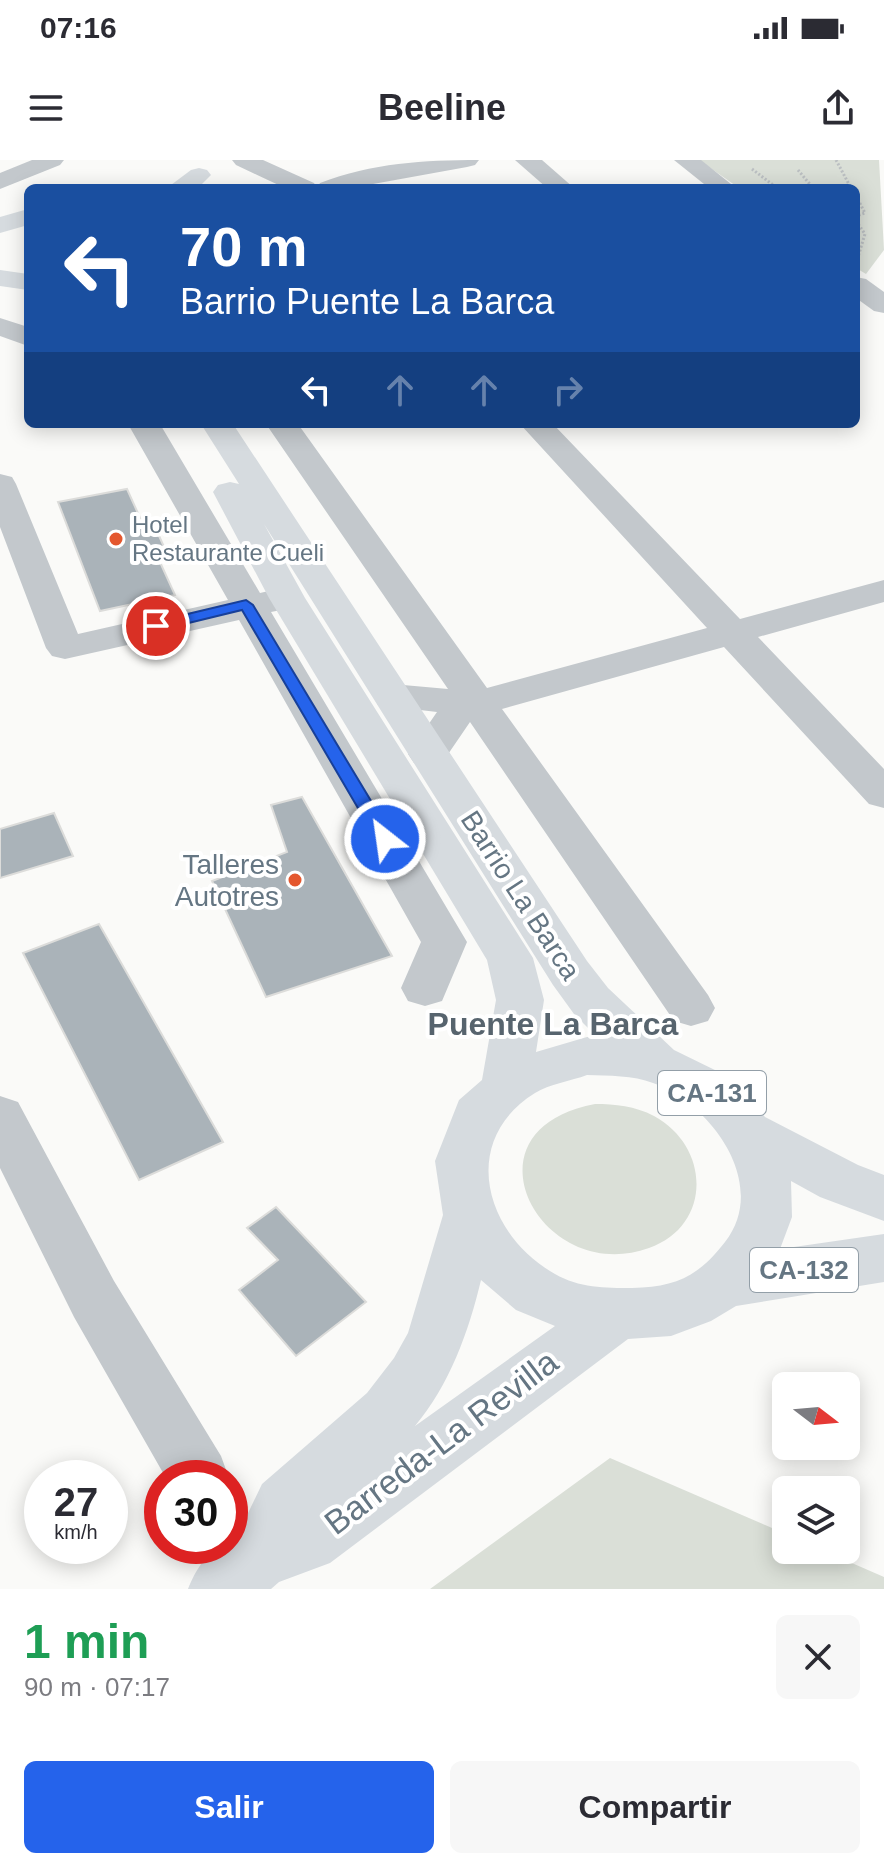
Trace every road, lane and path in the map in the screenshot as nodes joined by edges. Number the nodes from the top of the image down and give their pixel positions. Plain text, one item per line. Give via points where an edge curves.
1 (52, 160) edge
2 (244, 160) edge
3 (467, 160) edge
4 (527, 160) edge
5 (686, 160) edge
6 (836, 160) edge
7 (748, 166) dead end
8 (798, 170) dead end
9 (0, 182) edge
10 (296, 184) edge
11 (339, 184) edge
12 (557, 184) edge
13 (719, 184) edge
14 (772, 184) edge
15 (810, 184) edge
16 (849, 184) edge
17 (24, 218) edge
18 (0, 225) edge
19 (860, 226) edge
20 (860, 264) edge
21 (0, 278) edge
22 (24, 281) edge
23 (860, 285) edge
24 (884, 305) edge
25 (0, 326) edge
26 (24, 335) edge
27 (147, 428) edge
28 (193, 428) edge
29 (220, 428) edge
30 (284, 428) edge
31 (540, 428) edge
32 (0, 484) edge
33 (884, 591) edge
34 (266, 602) junction
35 (732, 633) junction
36 (432, 704) junction
37 (884, 794) edge
38 (458, 876) junction
39 (425, 988) dead end
40 (691, 1008) dead end
41 (656, 1063) junction
42 (506, 1086) junction
43 (0, 1117) edge
44 (749, 1133) junction
45 (884, 1198) edge
46 (468, 1218) junction
47 (884, 1258) edge
48 (724, 1283) junction
49 (614, 1316) junction
50 (189, 1460) edge
51 (240, 1572) edge

1 - 9 street
2 - 10 street
3 - 11 street
4 - 12 street
5 - 13 street
6 - 16 path
7 - 14 path
8 - 15 path
17 - 18 main road
19 - 20 path via 865,234
21 - 22 main road
23 - 24 street
25 - 26 street
27 - 34 street
28 - 34 main road, Barrio La Barca
29 - 36 main road, Barrio La Barca / CA-131
30 - 36 street, Barrio La Barca
31 - 35 street
32 - 34 street via 65,648
33 - 35 street
34 - 36 main road via 299,598 311,604 354,674 374,691
34 - 38 main road, Barrio La Barca
34 - 39 street via 444,942
35 - 36 street
35 - 37 street
36 - 38 main road via 396,725 394,734 457,835
36 - 40 street, Barrio La Barca
36 - 41 main road, Barrio La Barca / CA-131 via 428,754 575,980
38 - 42 main road, Barrio La Barca via 502,944 519,986
41 - 42 main road, CA-131 via 587,1056 544,1066
41 - 44 main road, CA-131 via 709,1091
42 - 46 main road, CA-131 via 488,1102 464,1144 461,1193
43 - 50 street via 94,1299
44 - 45 main road via 839,1181
44 - 48 main road, CA-131 via 765,1177 765,1212 755,1245
46 - 49 main road, CA-131 via 490,1254 523,1285 581,1311
46 - 51 main road, Barreda-La Revilla / CA-131 via 445,1316 414,1380 387,1415 282,1507
47 - 48 main road, CA-132
48 - 49 main road, CA-131 via 685,1306
49 - 51 main road, Barreda-La Revilla / CA-131 via 308,1541

